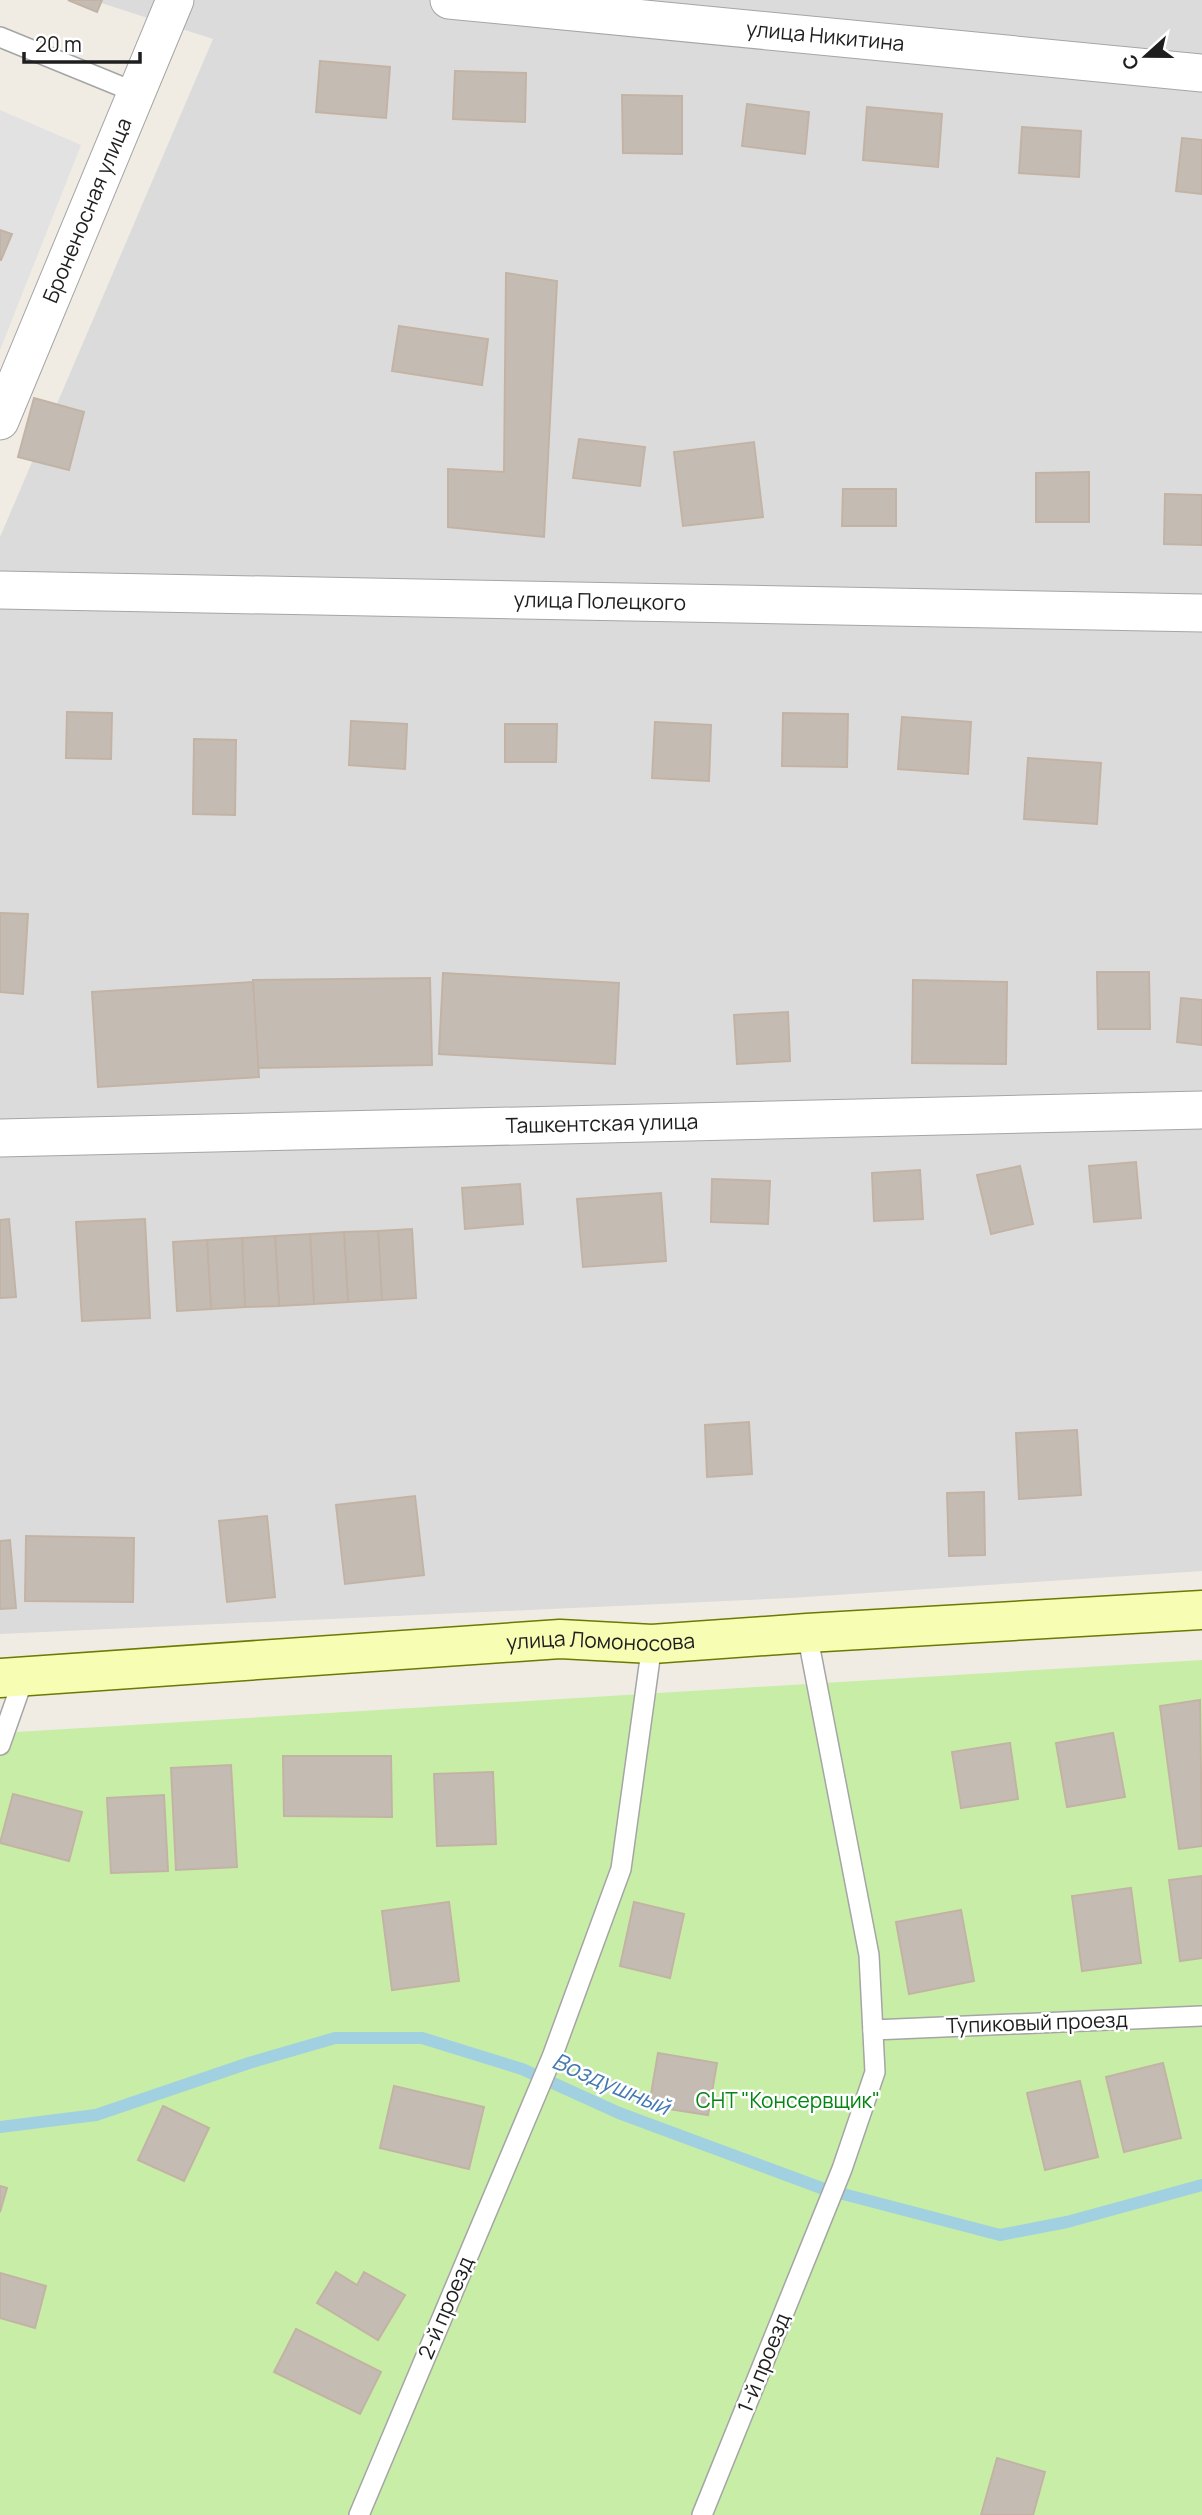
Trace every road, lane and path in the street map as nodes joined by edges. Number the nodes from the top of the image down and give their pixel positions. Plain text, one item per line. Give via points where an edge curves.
1 (175, 0) edge
2 (449, 0) edge
3 (0, 37) edge
4 (1202, 73) edge
5 (136, 93) junction
6 (0, 421) edge
7 (0, 590) edge
8 (1202, 613) edge
9 (1202, 1110) edge
10 (0, 1138) edge
11 (1202, 1610) edge
12 (807, 1633) junction
13 (652, 1644) junction
14 (12, 1678) edge
15 (0, 1745) edge
16 (1202, 2016) edge
17 (873, 2030) junction
18 (359, 2515) edge
19 (702, 2515) edge

1 - 5 street, Броненосная улица
2 - 4 street, улица Никитина
3 - 5 lane
5 - 6 street, Броненосная улица
7 - 8 street, улица Полецкого
9 - 10 street, Ташкентская улица
11 - 12 main road, улица Ломоносова
12 - 13 main road, улица Ломоносова
12 - 17 lane, 1-й проезд via 869,1955
13 - 14 main road, улица Ломоносова via 560,1639
13 - 18 lane, 2-й проезд via 621,1869 552,2057
14 - 15 lane
16 - 17 lane, Тупиковый проезд
17 - 19 lane, 1-й проезд via 875,2072 842,2169

